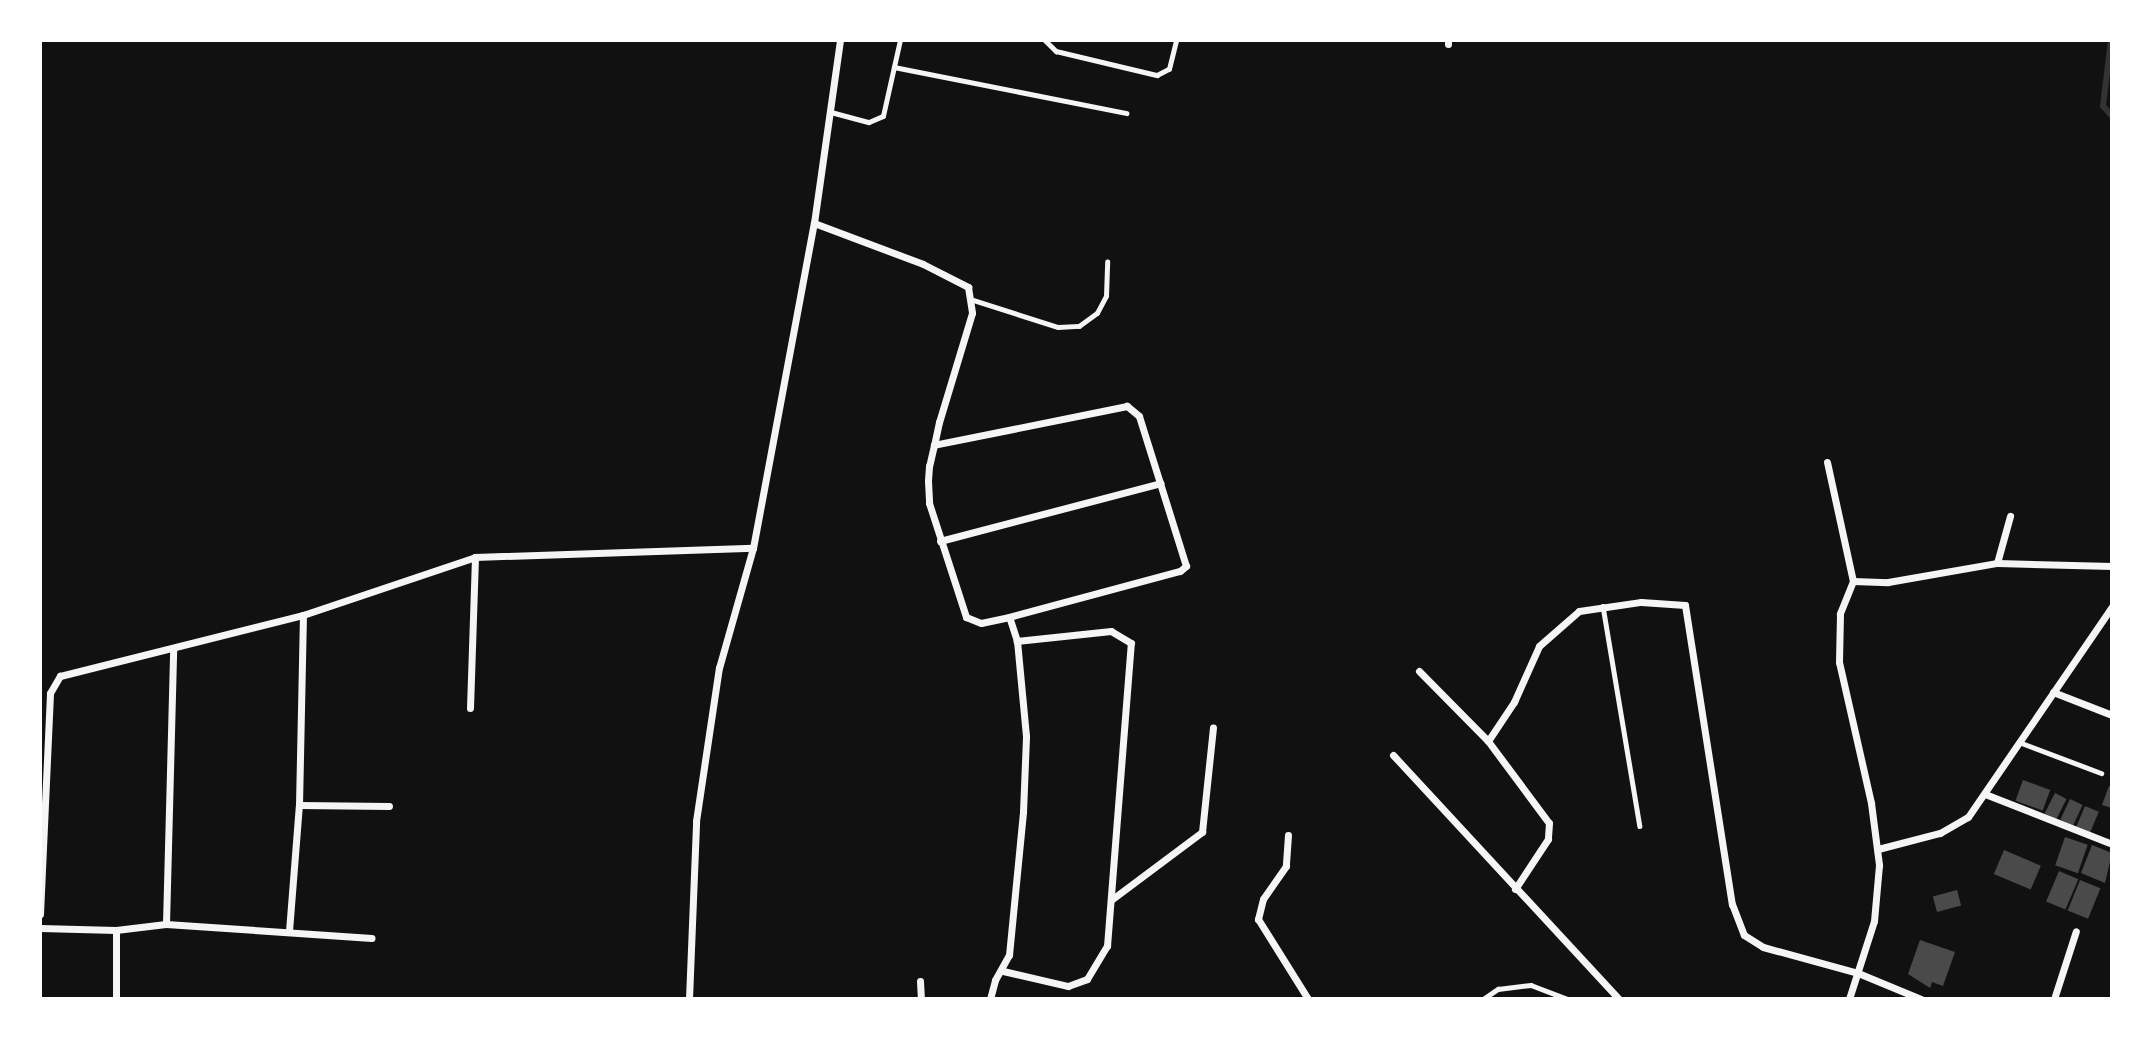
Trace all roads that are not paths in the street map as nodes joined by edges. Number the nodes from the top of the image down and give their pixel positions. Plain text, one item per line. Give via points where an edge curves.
1 (840, 40) edge
2 (900, 40) edge
3 (1045, 40) edge
4 (1176, 40) edge
5 (894, 67) junction
6 (831, 112) junction
7 (1126, 113) dead end
8 (814, 223) junction
9 (1107, 262) dead end
10 (973, 300) junction
11 (934, 445) junction
12 (1827, 461) dead end
13 (1161, 483) junction
14 (2010, 516) dead end
15 (940, 541) junction
16 (753, 548) junction
17 (475, 557) junction
18 (1997, 563) junction
19 (2112, 566) edge
20 (1853, 581) junction
21 (1603, 605) junction
22 (2112, 607) edge
23 (303, 615) junction
24 (1009, 617) junction
25 (1017, 641) junction
26 (173, 648) junction
27 (1419, 671) dead end
28 (2053, 692) junction
29 (470, 708) dead end
30 (2112, 715) edge
31 (1213, 728) dead end
32 (1488, 741) junction
33 (2018, 742) junction
34 (1393, 755) dead end
35 (2101, 773) dead end
36 (1984, 794) junction
37 (299, 805) junction
38 (389, 806) dead end
39 (1640, 826) dead end
40 (1288, 835) dead end
41 (2112, 844) edge
42 (1878, 849) junction
43 (1515, 889) junction
44 (1111, 900) junction
45 (40, 914) edge
46 (166, 924) junction
47 (40, 928) edge
48 (116, 930) junction
49 (289, 931) junction
50 (2076, 931) dead end
51 (373, 938) dead end
52 (1003, 971) junction
53 (1858, 973) junction
54 (920, 981) dead end
55 (116, 999) edge
56 (689, 999) edge
57 (921, 999) edge
58 (990, 999) edge
59 (1308, 999) edge
60 (1483, 999) edge
61 (1567, 999) edge
62 (1619, 999) edge
63 (1849, 999) edge
64 (1921, 999) edge
65 (2054, 999) edge

1 - 6 street
2 - 5 lane
3 - 4 lane via 1056,51 1157,75 1169,69
5 - 6 lane via 887,108 877,121
5 - 7 lane
6 - 8 street
8 - 10 street via 951,275 968,286
8 - 16 street
9 - 10 lane via 1106,296 1097,313 1079,326 1059,327
10 - 11 street
11 - 13 street via 1127,406 1139,416
11 - 15 street via 929,503
12 - 20 street
13 - 15 street
13 - 24 street via 1184,568
14 - 18 street
15 - 24 street via 966,617 981,623
16 - 17 street
16 - 56 street via 719,668 696,821
17 - 23 street
17 - 29 street
18 - 19 street
18 - 20 street via 1888,582
20 - 42 street via 1840,614 1838,649
21 - 32 street via 1579,611 1539,646 1514,702
21 - 39 lane
21 - 53 street via 1681,602 1689,608 1737,922 1744,935 1763,947
22 - 28 street
23 - 26 street
23 - 37 street
24 - 25 street
25 - 44 street via 1111,631 1131,643
25 - 52 street via 1026,736 1023,812 1009,955
26 - 45 street via 60,676 54,683
26 - 46 street
27 - 32 street
28 - 30 street
28 - 33 street
31 - 44 street via 1202,832
32 - 43 street via 1549,823 1548,839
33 - 35 lane
33 - 36 street
34 - 43 street
36 - 41 street
36 - 42 street via 1956,826
37 - 38 street
37 - 49 street
40 - 59 street via 1286,866 1263,899 1258,919
42 - 53 street via 1874,921
43 - 62 street
44 - 52 street via 1107,947 1087,979 1068,986
46 - 48 street
46 - 49 street
47 - 48 street
48 - 55 street
49 - 51 street
50 - 65 street
52 - 58 street via 995,979
53 - 63 street
53 - 64 street
54 - 57 street
60 - 61 lane via 1498,989 1531,985

